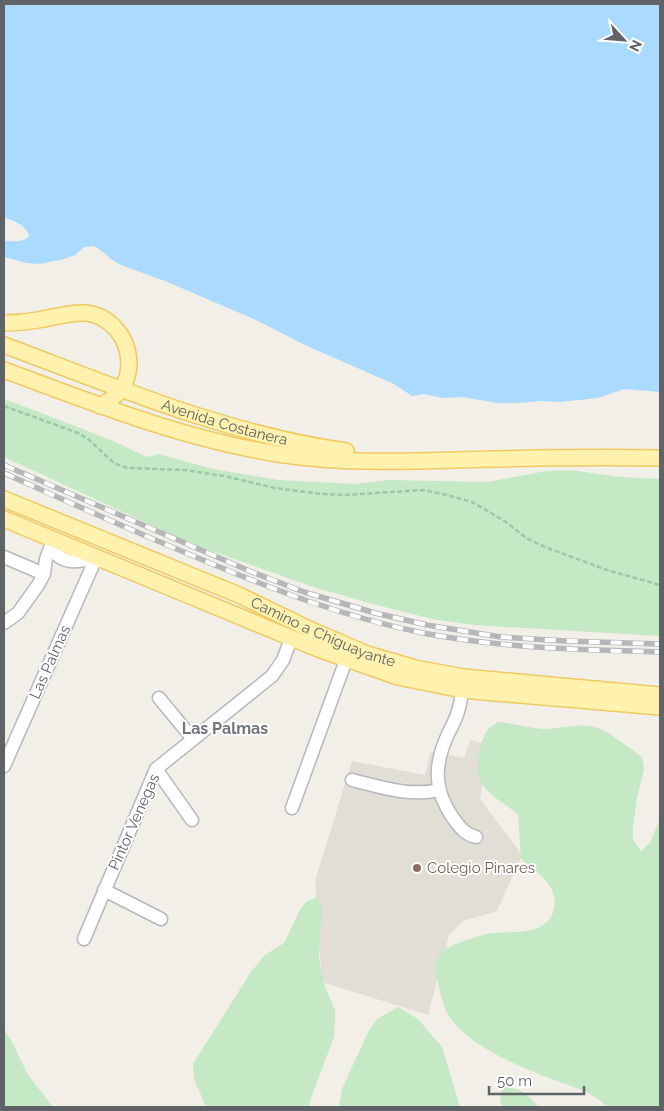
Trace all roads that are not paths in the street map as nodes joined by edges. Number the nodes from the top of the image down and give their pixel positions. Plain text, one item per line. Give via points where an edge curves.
1 (4, 322) edge
2 (4, 345) edge
3 (4, 370) edge
4 (122, 390) junction
5 (100, 406) junction
6 (660, 458) edge
7 (454, 460) junction
8 (4, 499) edge
9 (4, 519) edge
10 (84, 532) junction
11 (52, 543) junction
12 (4, 557) edge
13 (60, 558) junction
14 (96, 558) junction
15 (44, 574) junction
16 (4, 623) edge
17 (291, 639) junction
18 (346, 660) junction
19 (462, 690) junction
20 (660, 695) edge
21 (159, 698) dead end
22 (660, 707) edge
23 (193, 739) junction
24 (4, 766) edge
25 (156, 769) junction
26 (352, 780) dead end
27 (438, 790) junction
28 (292, 808) dead end
29 (192, 820) dead end
30 (476, 837) dead end
31 (104, 890) junction
32 (161, 919) dead end
33 (84, 939) dead end

1 - 4 main road via 36,321 78,312 104,319 119,332 129,356
2 - 4 main road, Avenida Costanera
3 - 5 main road, Avenida Costanera
4 - 5 main road
4 - 7 main road, Avenida Costanera via 222,424 283,440 373,454
5 - 7 main road, Avenida Costanera via 186,433 279,454 362,461
6 - 7 main road, Avenida Costanera
8 - 10 main road, Camino a Chiguayante
9 - 11 main road, Camino a Chiguayante
10 - 11 main road via 66,535
10 - 20 main road, Camino a Chiguayante via 391,662 464,677
11 - 13 street via 55,554
11 - 14 main road, Camino a Chiguayante
11 - 15 street
12 - 15 street
13 - 14 street via 72,561
13 - 15 street
14 - 17 main road, Camino a Chiguayante
14 - 24 street, Las Palmas
15 - 16 street via 25,605
17 - 18 main road, Camino a Chiguayante
17 - 23 street, Pintor Venegas via 272,676
18 - 19 main road, Camino a Chiguayante via 415,682
18 - 28 street
19 - 22 main road, Camino a Chiguayante
19 - 27 street via 458,713 442,752
21 - 23 street
23 - 25 street, Pintor Venegas
25 - 29 street
25 - 31 street, Pintor Venegas
26 - 27 street via 406,792
27 - 30 street via 444,805 462,830
31 - 32 street
31 - 33 street, Pintor Venegas

